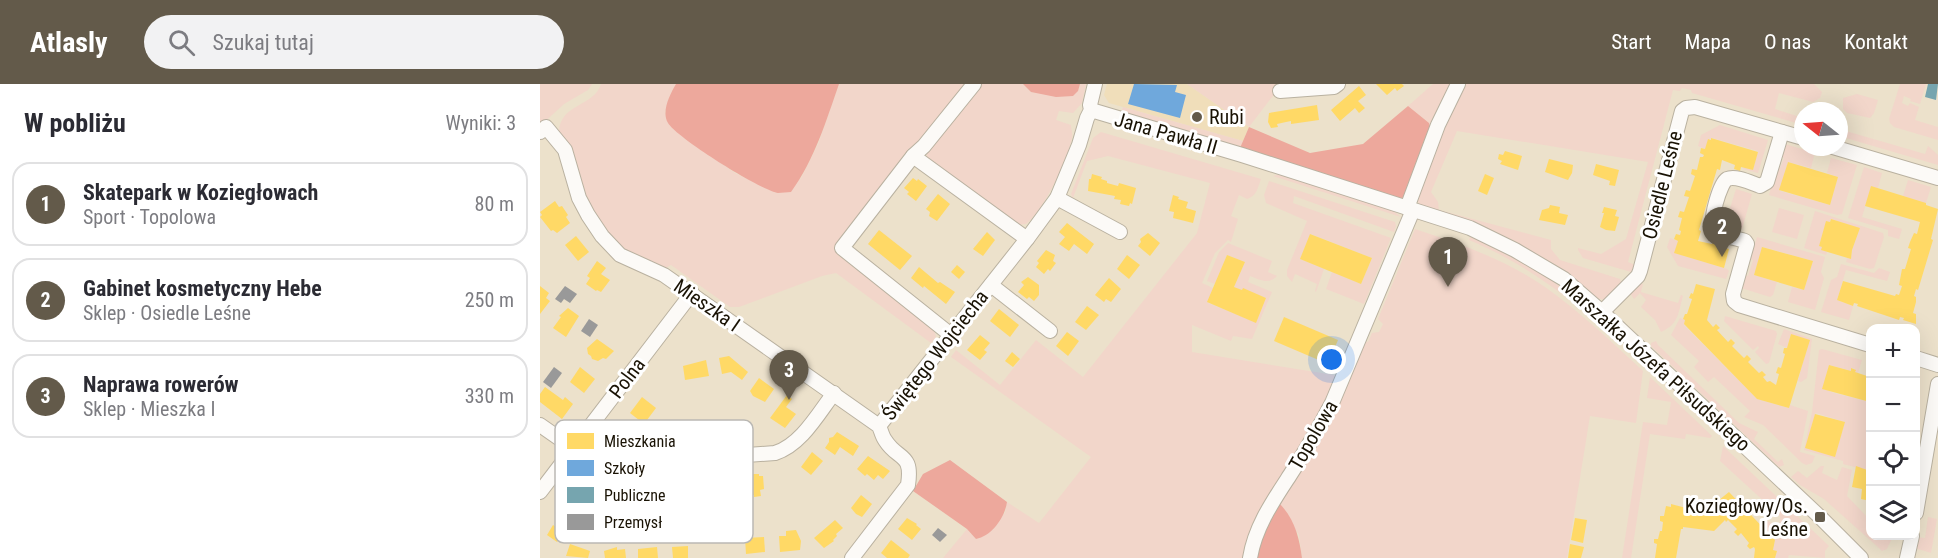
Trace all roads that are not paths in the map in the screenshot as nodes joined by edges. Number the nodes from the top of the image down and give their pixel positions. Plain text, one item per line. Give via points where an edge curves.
1 (974, 84) edge
2 (1095, 84) edge
3 (1338, 84) edge
4 (1458, 84) edge
5 (1280, 92) dead end
6 (1091, 110) junction
7 (543, 129) edge
8 (1782, 132) junction
9 (1794, 135) edge
10 (1848, 151) edge
11 (1242, 155) joint
12 (914, 156) junction
13 (1938, 178) edge
14 (1057, 198) junction
15 (1410, 209) junction
16 (1120, 232) dead end
17 (1027, 239) junction
18 (991, 285) junction
19 (692, 293) junction
20 (1602, 312) junction
21 (1050, 331) dead end
22 (951, 335) junction
23 (1866, 344) edge
24 (1920, 359) edge
25 (1938, 365) edge
26 (1938, 384) edge
27 (834, 393) junction
28 (594, 420) edge
29 (540, 425) edge
30 (879, 426) junction
31 (555, 435) edge
32 (753, 455) edge
33 (555, 472) edge
34 (1920, 490) edge
35 (540, 492) edge
36 (1843, 539) junction
37 (1911, 540) edge
38 (852, 558) edge
39 (1250, 558) edge
40 (1861, 558) edge
41 (1870, 558) edge
42 (1907, 558) edge

1 - 12 street
2 - 6 street, Świętego Wojciecha
3 - 5 street
4 - 15 street, Topolowa via 1438,125
6 - 11 street, Jana Pawła II
6 - 14 street, Świętego Wojciecha
7 - 19 street, Mieszka I via 565,150 579,198 602,236 620,255
8 - 9 street, Osiedle Leśne
8 - 20 street, Osiedle Leśne via 1695,107 1682,111 1638,276
8 - 23 street via 1767,182 1760,186 1731,178 1724,181 1711,223 1718,232 1747,244 1733,294 1736,304
10 - 13 street
11 - 15 street, Marszałka Józefa Piłsudskiego
12 - 17 street
12 - 22 street via 842,248
14 - 16 street
14 - 17 street, Świętego Wojciecha
15 - 20 street, Marszałka Józefa Piłsudskiego via 1470,228 1515,249 1564,279
15 - 39 street, Topolowa via 1332,403 1260,524
17 - 18 street, Świętego Wojciecha
18 - 21 street, Świętego Wojciecha
18 - 22 street, Świętego Wojciecha
19 - 27 street, Mieszka I
19 - 28 street, Polna
20 - 36 street, Marszałka Józefa Piłsudskiego
22 - 30 street, Świętego Wojciecha
24 - 25 street
26 - 34 street
27 - 30 street, Mieszka I
27 - 32 street via 790,445 775,453
29 - 31 street
30 - 38 street, Mieszka I via 885,441 910,471 908,485
33 - 35 street, Polna
36 - 40 street, Marszałka Józefa Piłsudskiego
36 - 41 street, Marszałka Józefa Piłsudskiego
37 - 42 street

